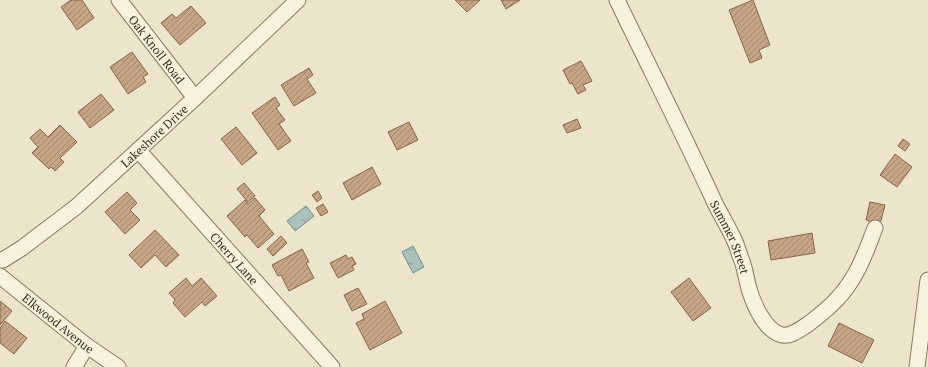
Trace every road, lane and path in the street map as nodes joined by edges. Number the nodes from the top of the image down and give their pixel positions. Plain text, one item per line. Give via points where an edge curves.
1 (119, 0) edge
2 (298, 0) edge
3 (617, 0) edge
4 (195, 98) junction
5 (138, 150) junction
6 (875, 228) dead end
7 (0, 260) edge
8 (0, 276) edge
9 (928, 280) edge
10 (87, 346) junction
11 (74, 367) edge
12 (118, 367) edge
13 (332, 367) edge
14 (917, 367) edge

1 - 4 street, Oak Knoll Road
2 - 4 street, Lakeshore Drive
3 - 6 street, Summer Street via 735,242 743,262 748,286 766,324 786,336 796,332 831,306 852,280
4 - 5 street, Lakeshore Drive
5 - 7 street, Lakeshore Drive via 76,207 22,248
5 - 13 street, Cherry Lane
8 - 10 street, Elkwood Avenue
9 - 14 street
10 - 11 street
10 - 12 street, Elkwood Avenue

